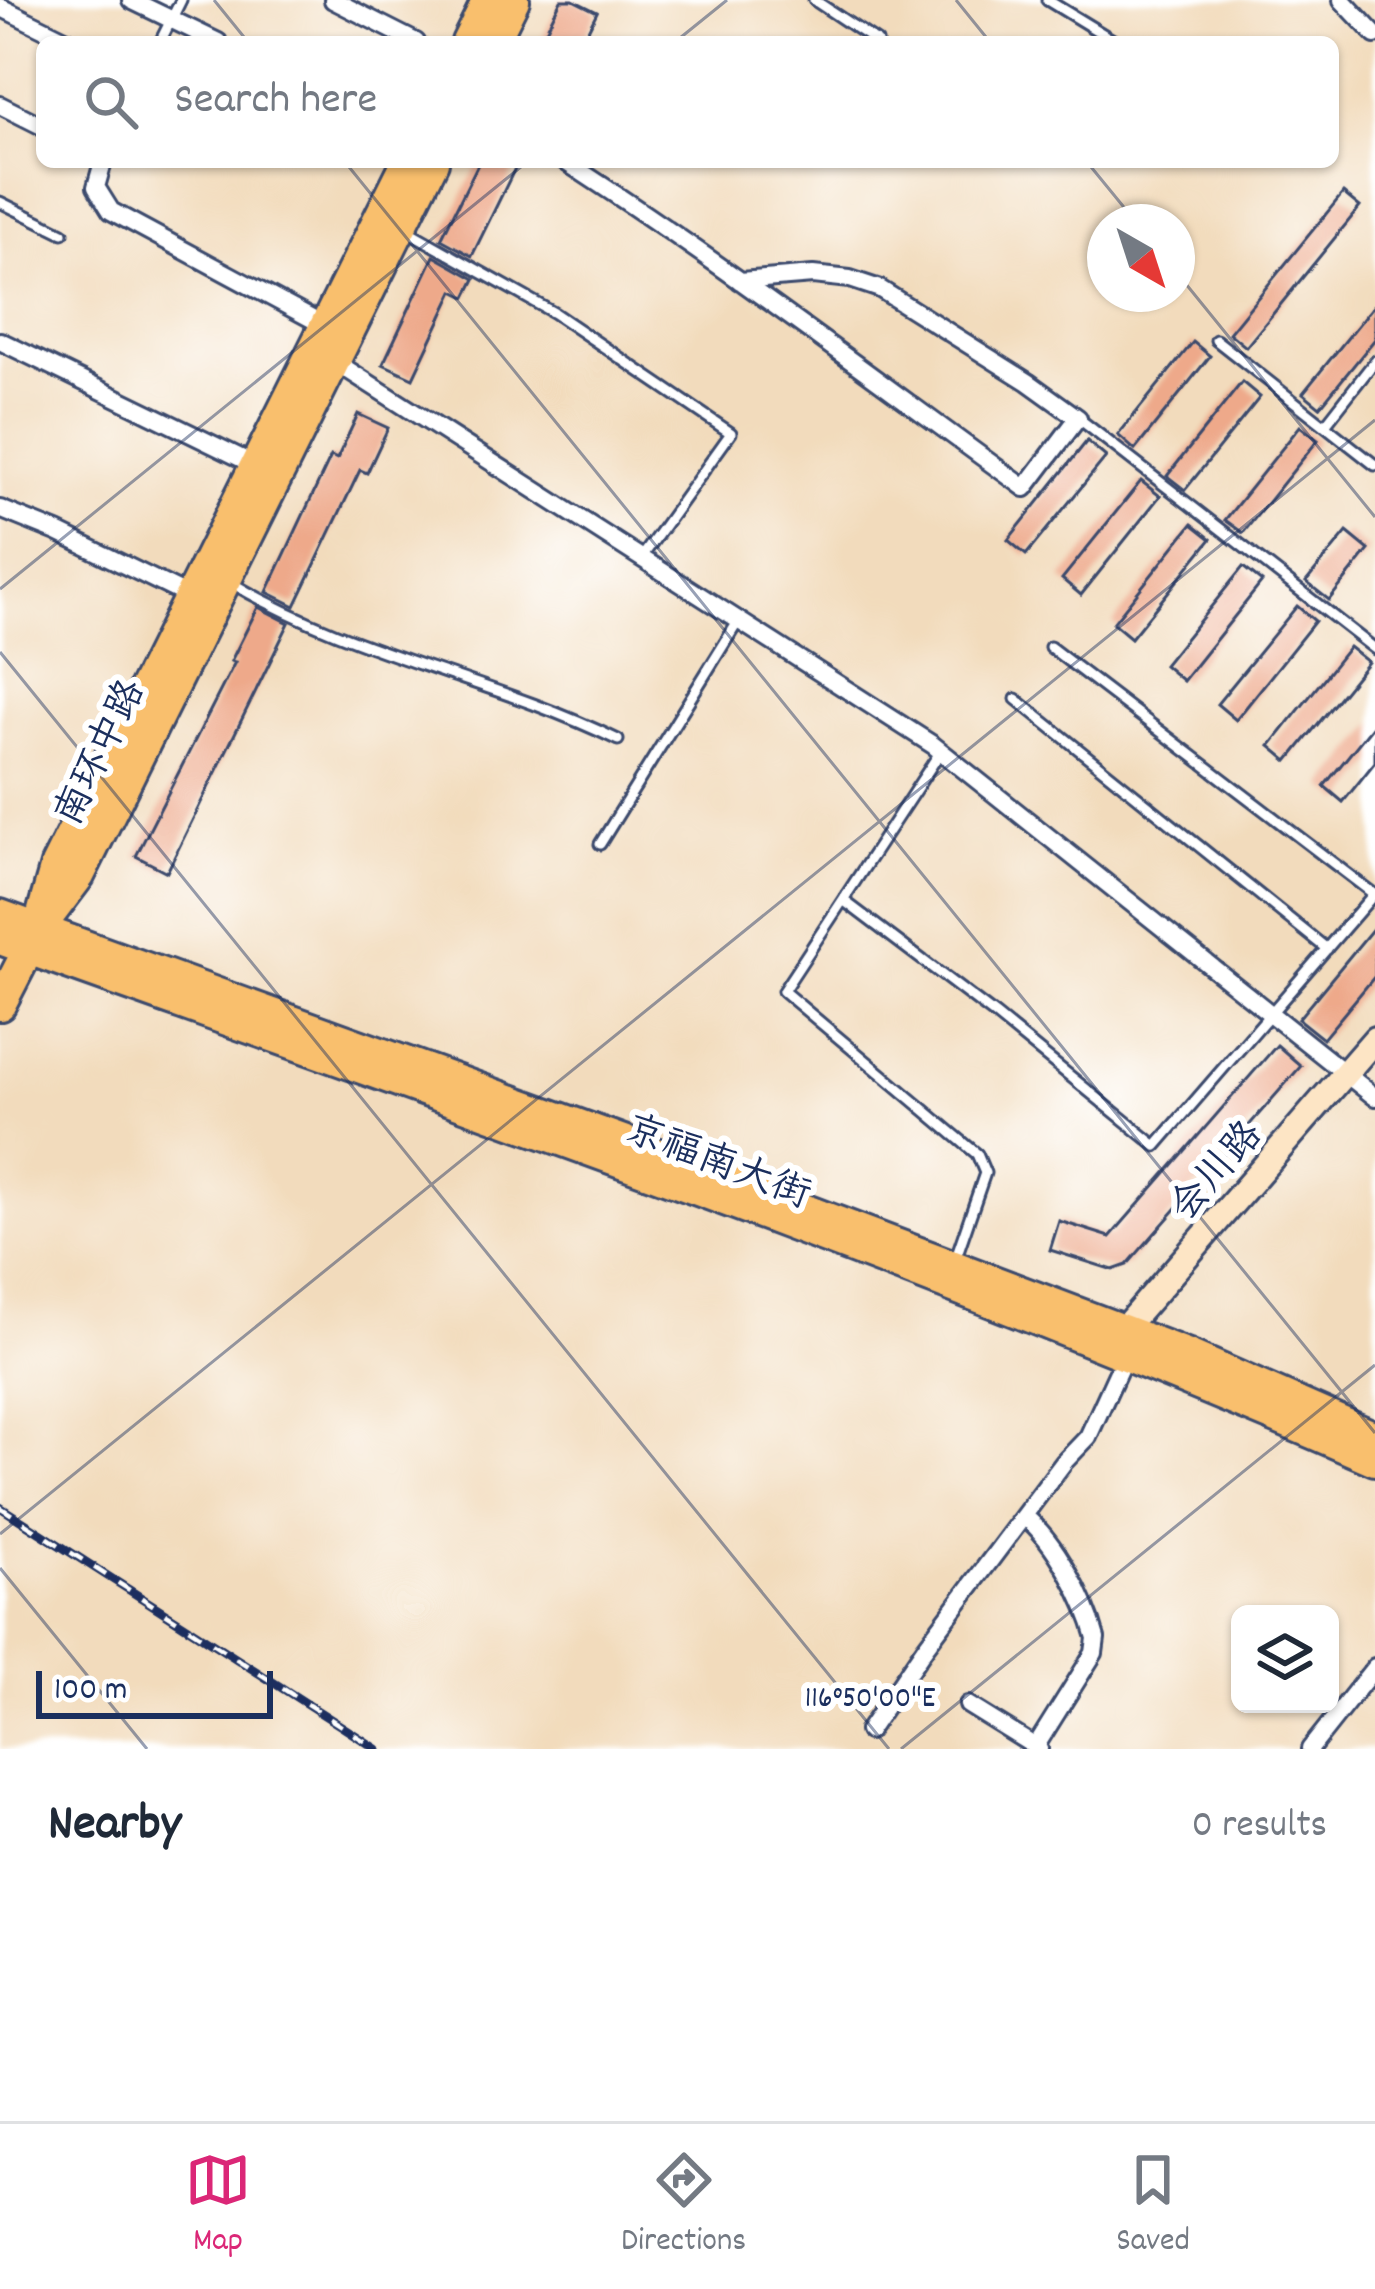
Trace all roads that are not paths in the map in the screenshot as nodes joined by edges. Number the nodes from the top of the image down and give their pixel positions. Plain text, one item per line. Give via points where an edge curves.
1 (131, 0) edge
2 (181, 0) edge
3 (333, 0) edge
4 (488, 0) edge
5 (514, 0) edge
6 (814, 0) edge
7 (1047, 0) edge
8 (1342, 0) edge
9 (0, 7) edge
10 (171, 20) junction
11 (1375, 35) edge
12 (59, 36) edge
13 (163, 36) edge
14 (205, 36) edge
15 (404, 36) edge
16 (470, 36) edge
17 (496, 36) edge
18 (869, 36) edge
19 (1106, 36) edge
20 (0, 105) edge
21 (36, 123) edge
22 (101, 168) edge
23 (404, 168) edge
24 (430, 168) edge
25 (575, 168) edge
26 (0, 202) edge
27 (400, 227) junction
28 (63, 232) dead end
29 (740, 281) junction
30 (325, 326) junction
31 (0, 340) edge
32 (1216, 340) dead end
33 (334, 361) junction
34 (1375, 361) edge
35 (1078, 418) junction
36 (1324, 425) junction
37 (255, 465) junction
38 (1375, 465) edge
39 (0, 509) edge
40 (642, 557) junction
41 (226, 580) junction
42 (190, 597) junction
43 (739, 620) junction
44 (1049, 647) dead end
45 (1375, 649) edge
46 (1016, 699) dead end
47 (618, 740) dead end
48 (941, 751) junction
49 (601, 844) dead end
50 (1374, 895) edge
51 (843, 900) junction
52 (0, 915) edge
53 (22, 939) edge
54 (1327, 949) junction
55 (0, 1005) edge
56 (1270, 1015) junction
57 (1375, 1039) edge
58 (1343, 1075) junction
59 (1375, 1097) edge
60 (953, 1266) junction
61 (1118, 1344) junction
62 (1375, 1437) edge
63 (1375, 1460) edge
64 (1024, 1516) junction
65 (1375, 1667) edge
66 (968, 1706) dead end
67 (868, 1731) dead end
68 (1036, 1748) edge
69 (1310, 1749) edge

1 - 10 street
2 - 10 lane
3 - 15 street
4 - 16 highway
5 - 17 highway
6 - 18 lane
7 - 19 lane
8 - 11 street
9 - 12 street
10 - 13 lane
10 - 14 street
20 - 21 street
22 - 30 street via 96,188 111,211
23 - 30 highway, 南环中路
24 - 27 highway, 南环中路
25 - 29 street
26 - 28 lane
27 - 33 highway, 南环中路
27 - 40 lane via 554,313 731,433
29 - 35 street via 813,275 880,289
29 - 35 street via 1025,488
30 - 37 highway, 南环中路
31 - 37 street
32 - 36 lane
33 - 40 street
33 - 41 highway, 南环中路
34 - 36 lane
35 - 45 lane
36 - 38 lane
37 - 42 highway, 南环中路
39 - 42 street
40 - 43 street
41 - 47 lane via 305,622
41 - 53 highway, 南环中路 via 79,876
42 - 53 highway, 南环中路
43 - 48 street
43 - 49 lane
44 - 50 lane
46 - 54 lane
48 - 51 lane
48 - 56 street
50 - 54 lane
51 - 56 lane via 1156,1146
51 - 60 lane via 783,991 977,1154 986,1174
52 - 53 highway
53 - 55 highway
53 - 60 highway, 京福南大街
53 - 61 highway, 京福南大街
54 - 56 lane
56 - 58 street
57 - 58 street, 会川路
58 - 59 street
58 - 61 street, 会川路
60 - 61 highway, 京福南大街
61 - 62 highway, 京福南大街
61 - 63 highway, 京福南大街
61 - 64 street via 1088,1436
64 - 67 street
64 - 68 street via 1057,1550 1096,1639
65 - 69 street
66 - 68 street

